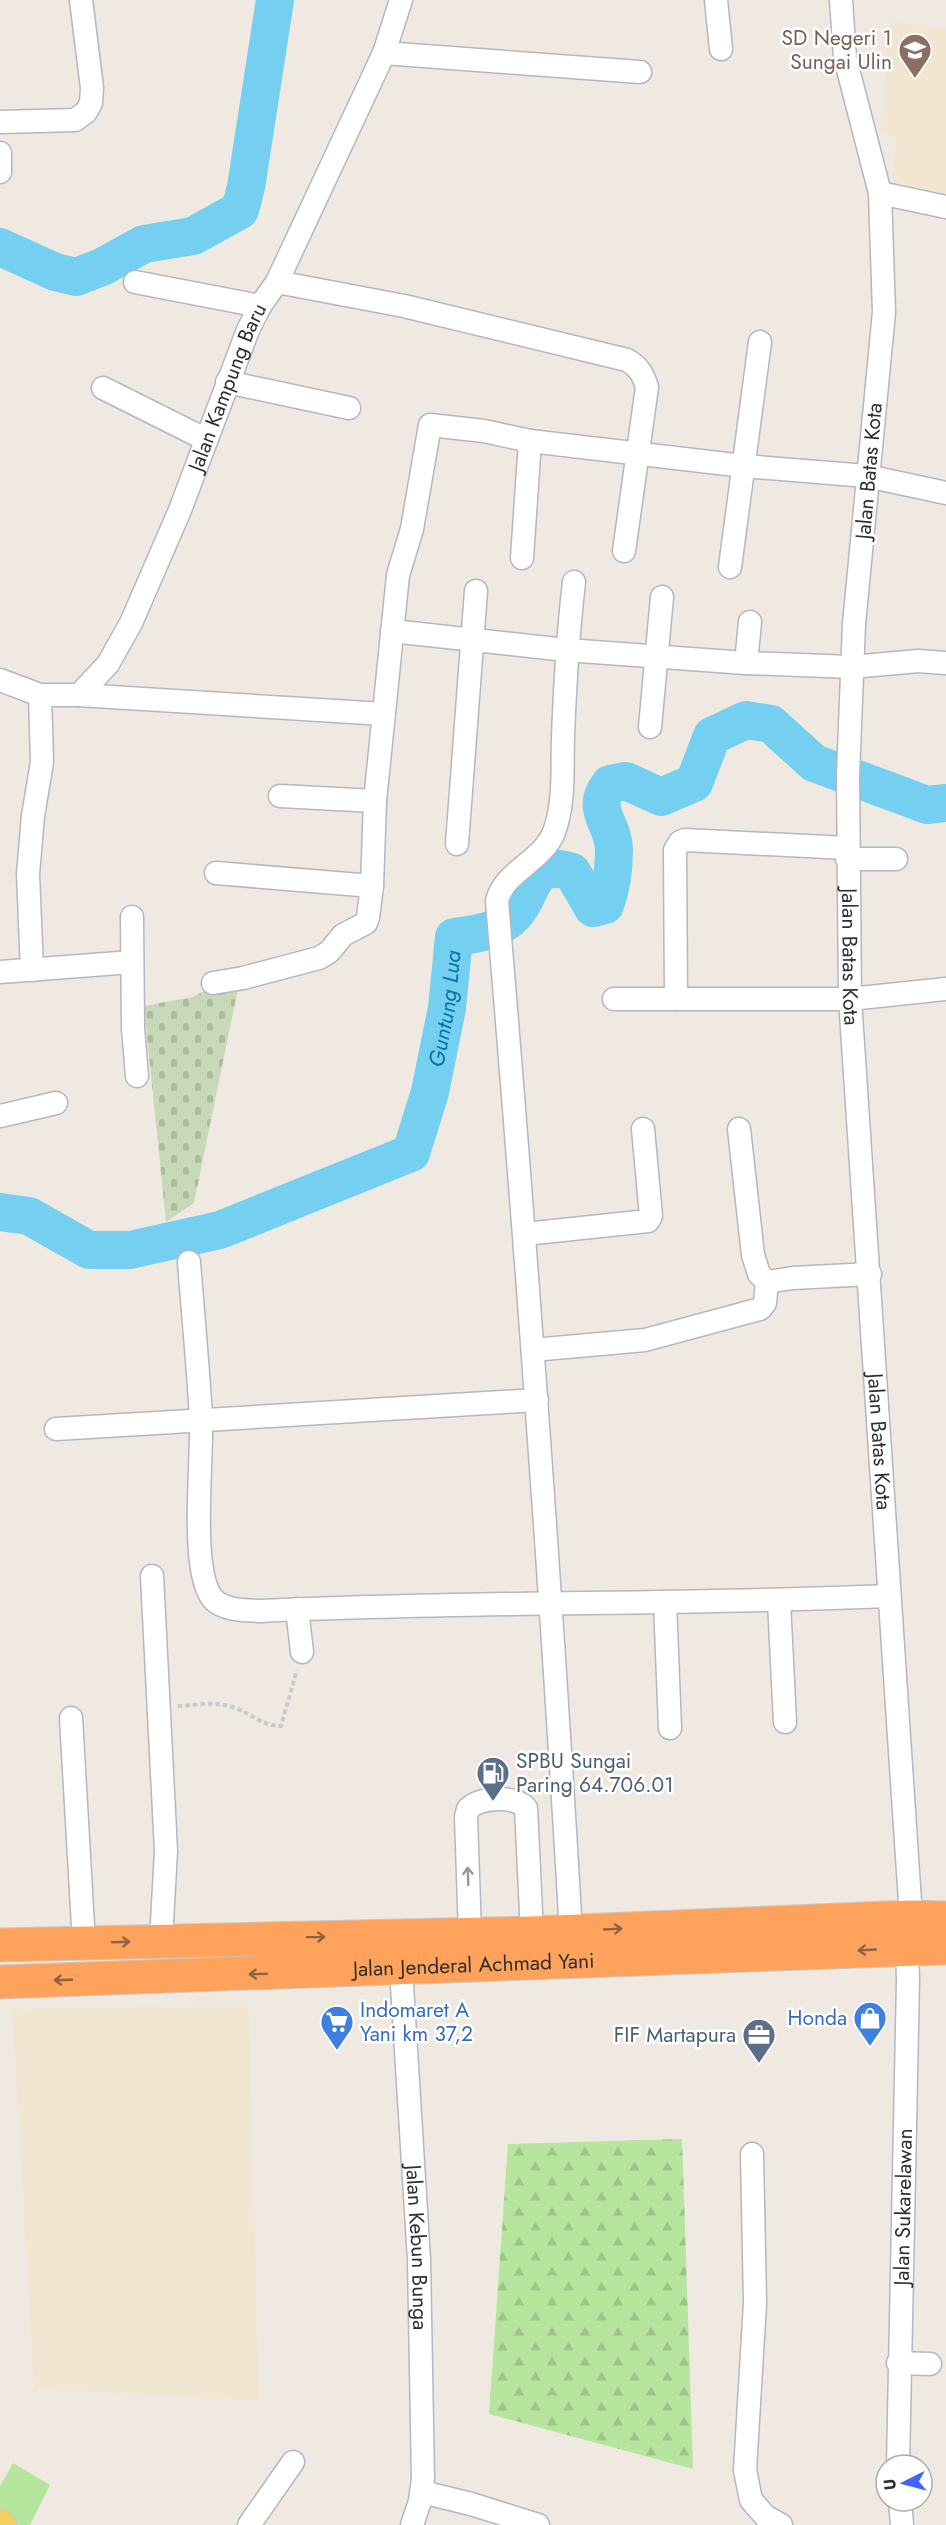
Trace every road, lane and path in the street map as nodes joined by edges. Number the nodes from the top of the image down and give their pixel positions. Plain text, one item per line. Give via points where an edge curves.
1 (81, 0) edge
2 (401, 0) edge
3 (716, 0) edge
4 (841, 0) edge
5 (721, 49) dead end
6 (384, 53) junction
7 (640, 72) dead end
8 (0, 122) edge
9 (0, 153) edge
10 (0, 172) edge
11 (880, 193) junction
12 (946, 207) edge
13 (135, 282) dead end
14 (277, 282) junction
15 (260, 306) junction
16 (760, 342) dead end
17 (227, 382) junction
18 (103, 388) dead end
19 (349, 408) dead end
20 (206, 439) junction
21 (530, 441) junction
22 (636, 454) junction
23 (744, 466) junction
24 (867, 476) junction
25 (946, 493) edge
26 (624, 551) dead end
27 (522, 558) dead end
28 (730, 567) dead end
29 (574, 582) dead end
30 (476, 591) dead end
31 (662, 597) dead end
32 (750, 622) dead end
33 (392, 631) junction
34 (472, 640) junction
35 (566, 650) junction
36 (656, 657) junction
37 (746, 663) junction
38 (946, 663) edge
39 (852, 667) junction
40 (0, 680) edge
41 (40, 695) junction
42 (79, 695) junction
43 (384, 714) junction
44 (650, 727) dead end
45 (280, 796) dead end
46 (375, 801) junction
47 (457, 844) dead end
48 (847, 853) junction
49 (896, 859) dead end
50 (216, 873) dead end
51 (372, 886) junction
52 (132, 917) dead end
53 (132, 962) junction
54 (32, 970) junction
55 (0, 972) edge
56 (213, 983) dead end
57 (946, 989) edge
58 (614, 999) dead end
59 (676, 999) junction
60 (850, 999) junction
61 (137, 1076) dead end
62 (56, 1103) dead end
63 (0, 1116) edge
64 (643, 1129) dead end
65 (739, 1129) dead end
66 (525, 1234) junction
67 (189, 1262) dead end
68 (870, 1274) junction
69 (767, 1282) junction
70 (533, 1350) junction
71 (537, 1400) junction
72 (201, 1420) junction
73 (56, 1429) dead end
74 (152, 1576) dead end
75 (889, 1596) junction
76 (779, 1601) junction
77 (665, 1602) junction
78 (552, 1603) junction
79 (297, 1609) junction
80 (302, 1652) joint
81 (159, 1708) junction
82 (71, 1718) dead end
83 (785, 1722) dead end
84 (670, 1728) dead end
85 (946, 1918) edge
86 (657, 1927) junction
87 (571, 1932) junction
88 (532, 1933) junction
89 (909, 1933) junction
90 (470, 1934) junction
91 (161, 1940) junction
92 (84, 1943) junction
93 (0, 1945) edge
94 (946, 1948) edge
95 (660, 1959) junction
96 (401, 1969) junction
97 (0, 1982) edge
98 (752, 2154) dead end
99 (898, 2363) junction
100 (930, 2364) dead end
101 (898, 2453) edge
102 (293, 2462) dead end
103 (422, 2492) junction
104 (249, 2525) edge
105 (412, 2525) edge
106 (538, 2525) edge
107 (781, 2525) edge

1 - 8 street via 92,88 86,112 75,120
2 - 6 street, Jalan Kampung Baru
3 - 5 street
4 - 11 street, Jalan Batas Kota via 845,58
6 - 7 street
6 - 14 street, Jalan Kampung Baru
9 - 10 street
11 - 12 street
11 - 24 street, Jalan Batas Kota via 884,312
13 - 15 street
14 - 15 street, Jalan Kampung Baru
14 - 22 street via 404,306 627,360 643,373 647,387
15 - 17 street, Jalan Kampung Baru
16 - 23 street
17 - 19 street
17 - 20 street, Jalan Kampung Baru
18 - 20 street
20 - 42 street, Jalan Kampung Baru via 131,623 108,664
21 - 22 street
21 - 27 street
21 - 33 street via 430,425 412,529 398,575
22 - 23 street
22 - 26 street
23 - 24 street
23 - 28 street
24 - 25 street
24 - 39 street, Jalan Batas Kota
29 - 35 street
30 - 34 street
31 - 36 street
32 - 37 street
33 - 34 street
33 - 43 street
34 - 35 street
34 - 47 street
35 - 36 street
35 - 66 street via 560,804 554,833 500,890 497,901
36 - 37 street
36 - 44 street
37 - 39 street
38 - 39 street via 918,661
39 - 48 street, Jalan Batas Kota
40 - 41 street
41 - 42 street
41 - 54 street via 42,762 28,874
42 - 43 street
43 - 46 street
45 - 46 street
46 - 51 street
48 - 49 street
48 - 59 street via 680,842 675,850
48 - 60 street, Jalan Batas Kota
50 - 51 street
51 - 56 street via 366,923 343,935 329,952 319,958
52 - 53 street
53 - 54 street
53 - 61 street
54 - 55 street
57 - 60 street
58 - 59 street
59 - 60 street
60 - 68 street, Jalan Batas Kota
62 - 63 street
64 - 66 street via 651,1216 648,1221
65 - 69 street via 753,1255 759,1274
66 - 70 street
67 - 72 street
68 - 69 street
68 - 75 street, Jalan Batas Kota
69 - 70 street via 765,1303 753,1312 645,1340
70 - 71 street
71 - 72 street
71 - 78 street
72 - 73 street
72 - 79 street via 200,1545 205,1583 214,1601 231,1608 261,1611
74 - 81 street
75 - 76 street
75 - 89 street, Jalan Batas Kota
76 - 77 street
76 - 83 street
77 - 78 street
77 - 84 street
78 - 79 street
78 - 87 street
79 - 80 street
80 - 81 path via 281,1726 263,1724 243,1711 220,1704
81 - 91 street via 166,1851
82 - 92 street
85 - 89 highway, Jalan Jenderal Achmad Yani
87 -> 86 highway, Jalan Jenderal Achmad Yani
86 - 89 highway, Jalan Jenderal Achmad Yani
86 - 95 highway
87 - 88 highway, Jalan Jenderal Achmad Yani
88 - 90 highway, Jalan Jenderal Achmad Yani
90 -> 88 street via 466,1817 468,1809 481,1800 516,1801 526,1809
89 - 94 highway, Jalan Jenderal Achmad Yani
89 -> 95 highway, Jalan Jenderal Achmad Yani
89 - 99 street, Jalan Sukarelawan
91 -> 90 highway, Jalan Jenderal Achmad Yani
92 -> 91 highway, Jalan Jenderal Achmad Yani
92 - 93 highway, Jalan Jenderal Achmad Yani
95 - 96 highway, Jalan Jenderal Achmad Yani
96 -> 97 highway, Jalan Jenderal Achmad Yani
96 - 103 street, Jalan Kebun Bunga via 419,2260
98 - 107 street via 754,2322 745,2470 751,2500 765,2516
99 - 100 street
99 - 101 street, Jalan Sukarelawan
102 - 104 street
103 - 105 street, Jalan Kebun Bunga
103 - 106 street

